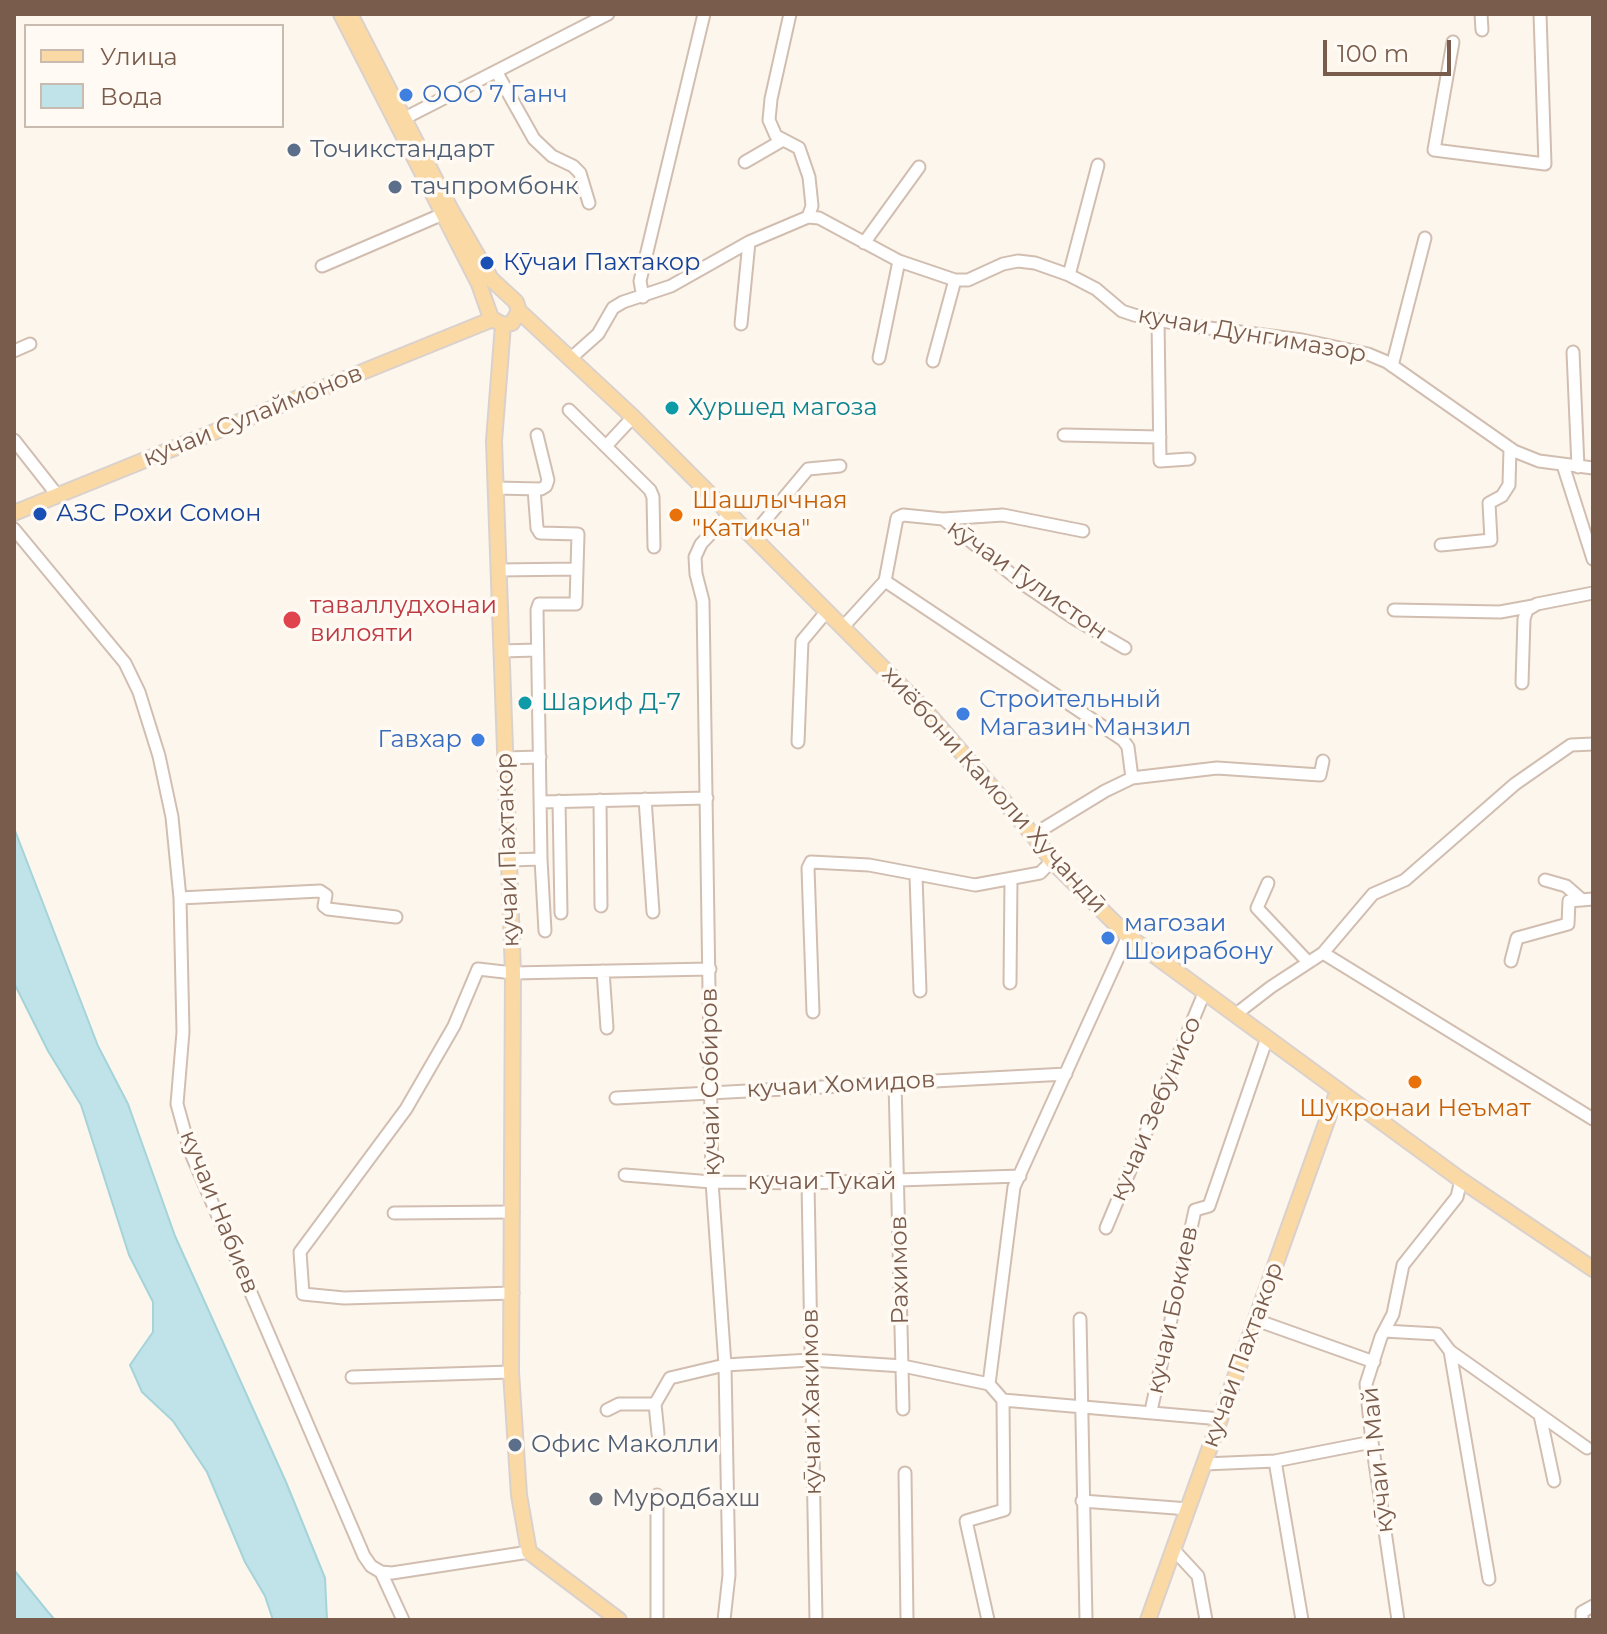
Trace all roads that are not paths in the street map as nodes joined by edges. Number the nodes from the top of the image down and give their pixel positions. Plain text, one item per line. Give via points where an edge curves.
1 (341, 14) edge
2 (350, 14) edge
3 (608, 14) edge
4 (704, 14) edge
5 (790, 14) edge
6 (1481, 14) edge
7 (1540, 14) edge
8 (1482, 30) dead end
9 (1453, 42) dead end
10 (497, 73) junction
11 (403, 119) junction
12 (783, 140) junction
13 (745, 162) dead end
14 (1098, 165) dead end
15 (919, 167) dead end
16 (589, 203) dead end
17 (447, 212) junction
18 (808, 217) junction
19 (1425, 238) dead end
20 (749, 242) junction
21 (864, 243) junction
22 (899, 261) junction
23 (322, 266) dead end
24 (1069, 275) junction
25 (955, 280) junction
26 (643, 297) junction
27 (516, 305) junction
28 (498, 320) junction
29 (1158, 320) junction
30 (741, 324) dead end
31 (539, 329) junction
32 (30, 344) dead end
33 (14, 351) edge
34 (1573, 352) dead end
35 (571, 358) junction
36 (879, 358) dead end
37 (933, 361) dead end
38 (1392, 366) junction
39 (569, 410) dead end
40 (633, 417) junction
41 (537, 435) dead end
42 (1064, 435) dead end
43 (1160, 437) junction
44 (14, 440) edge
45 (606, 446) junction
46 (1510, 448) junction
47 (1189, 459) dead end
48 (1563, 465) junction
49 (840, 466) dead end
50 (1578, 467) junction
51 (1593, 468) edge
52 (495, 488) junction
53 (534, 489) junction
54 (58, 496) junction
55 (14, 513) edge
56 (729, 514) junction
57 (943, 519) junction
58 (14, 529) edge
59 (1083, 531) dead end
60 (752, 536) junction
61 (1441, 545) dead end
62 (654, 547) dead end
63 (1593, 559) edge
64 (577, 569) junction
65 (498, 570) junction
66 (885, 581) junction
67 (1593, 593) edge
68 (1534, 606) junction
69 (1394, 610) dead end
70 (827, 611) junction
71 (843, 627) junction
72 (1125, 648) dead end
73 (537, 650) junction
74 (501, 651) junction
75 (1522, 683) dead end
76 (798, 742) dead end
77 (1593, 744) edge
78 (540, 757) junction
79 (505, 758) junction
80 (1323, 761) dead end
81 (1132, 778) junction
82 (707, 798) junction
83 (645, 799) junction
84 (600, 800) junction
85 (559, 801) junction
86 (540, 802) junction
87 (1033, 835) junction
88 (541, 859) junction
89 (509, 860) junction
90 (1052, 861) junction
91 (916, 876) junction
92 (1011, 880) junction
93 (1545, 880) dead end
94 (1268, 883) dead end
95 (180, 898) junction
96 (1588, 900) edge
97 (601, 906) dead end
98 (653, 912) dead end
99 (561, 913) dead end
100 (396, 917) dead end
101 (545, 931) dead end
102 (1128, 936) junction
103 (1323, 953) junction
104 (1511, 961) dead end
105 (1308, 962) junction
106 (710, 969) junction
107 (603, 971) junction
108 (513, 973) junction
109 (1010, 983) dead end
110 (920, 991) dead end
111 (1205, 991) junction
112 (813, 1012) dead end
113 (1236, 1014) junction
114 (607, 1028) dead end
115 (1267, 1038) junction
116 (1066, 1074) junction
117 (895, 1082) junction
118 (1338, 1090) junction
119 (712, 1091) junction
120 (616, 1098) dead end
121 (1593, 1119) edge
122 (625, 1175) dead end
123 (1020, 1176) junction
124 (1461, 1180) junction
125 (712, 1182) junction
126 (898, 1182) junction
127 (808, 1183) junction
128 (513, 1212) junction
129 (394, 1213) dead end
130 (1106, 1228) dead end
131 (1593, 1269) edge
132 (513, 1293) junction
133 (1080, 1319) dead end
134 (1256, 1320) junction
135 (1384, 1331) junction
136 (1450, 1351) junction
137 (810, 1360) junction
138 (1374, 1362) junction
139 (725, 1365) junction
140 (903, 1366) junction
141 (511, 1372) junction
142 (352, 1377) dead end
143 (989, 1384) junction
144 (1003, 1400) junction
145 (655, 1404) junction
146 (1084, 1406) junction
147 (903, 1409) dead end
148 (607, 1410) dead end
149 (1151, 1411) junction
150 (1540, 1415) junction
151 (1221, 1419) junction
152 (658, 1434) dead end
153 (1372, 1442) junction
154 (1587, 1448) dead end
155 (1275, 1461) junction
156 (1204, 1464) junction
157 (905, 1473) dead end
158 (1554, 1481) dead end
159 (657, 1495) dead end
160 (1082, 1501) junction
161 (1189, 1509) junction
162 (1174, 1550) junction
163 (529, 1552) junction
164 (381, 1572) junction
165 (1489, 1579) dead end
166 (1593, 1606) edge
167 (403, 1620) edge
168 (619, 1620) edge
169 (657, 1620) edge
170 (724, 1620) edge
171 (816, 1620) edge
172 (907, 1620) edge
173 (988, 1620) edge
174 (1086, 1620) edge
175 (1148, 1620) edge
176 (1206, 1620) edge
177 (1302, 1620) edge
178 (1398, 1620) edge
179 (1582, 1620) edge

1 - 17 main road
2 - 11 main road
3 - 10 street
4 - 26 street via 640,281
5 - 12 street via 769,120
6 - 8 street
7 - 9 street via 1545,164 1434,150
10 - 11 street
10 - 16 street via 534,139 580,173
11 - 17 main road
12 - 13 street
12 - 18 street via 799,148 809,177
14 - 24 street
15 - 21 street
17 - 23 street
17 - 27 main road, хиёбони Камоли Хуҷандӣ via 491,279
17 - 28 main road
18 - 20 street
18 - 21 street
19 - 38 street
20 - 26 street
20 - 30 street
21 - 22 street
22 - 25 street
22 - 36 street
24 - 25 street, кучаи Дунгимазор via 1018,261
24 - 29 street, кучаи Дунгимазор via 1122,311
25 - 37 street
26 - 35 street via 613,308 598,334
27 - 28 main road via 515,320
27 - 28 main road, кучаи Сулаймонов via 498,298
27 - 31 main road, хиёбони Камоли Хуҷандӣ
28 - 31 main road via 511,328
28 - 52 main road, кучаи Пахтакор
28 - 54 main road, кучаи Сулаймонов
29 - 38 street, кучаи Дунгимазор via 1302,340 1368,354
29 - 43 street
31 - 35 main road, хиёбони Камоли Хуҷандӣ
32 - 33 street
34 - 50 street
35 - 40 main road, хиёбони Камоли Хуҷандӣ
38 - 46 street, кучаи Дунгимазор
39 - 45 street
40 - 45 street
40 - 56 main road, хиёбони Камоли Хуҷандӣ
41 - 53 street, кучаи Пахтакор via 548,480
42 - 43 street
43 - 47 street via 1160,461
44 - 54 street
45 - 62 street via 650,490
46 - 48 street, кучаи Дунгимазор
46 - 61 street via 1509,485 1489,503 1491,540
48 - 50 street, кучаи Дунгимазор
48 - 63 street
49 - 60 street via 808,469
50 - 51 street, кучаи Дунгимазор
52 - 53 street
52 - 65 main road, кучаи Пахтакор
53 - 64 street, кучаи Пахтакор via 540,533 578,534
54 - 55 main road, кучаи Сулаймонов
56 - 60 main road, хиёбони Камоли Хуҷандӣ
56 - 82 street, кучаи Собиров via 695,557 703,601
57 - 59 street via 1003,515
57 - 66 street, кӯчаи Гулистон via 897,518
57 - 72 street, кӯчаи Гулистон via 1026,586
58 - 95 street, кучаи Набиев via 125,663 139,692 172,817
60 - 70 main road, хиёбони Камоли Хуҷандӣ
64 - 65 street
64 - 73 street, кучаи Пахтакор via 576,604 539,604
65 - 74 main road, кучаи Пахтакор
66 - 71 street
66 - 81 street via 1123,740
67 - 68 street
68 - 69 street via 1500,612
68 - 75 street via 1524,619
70 - 71 main road, хиёбони Камоли Хуҷандӣ
70 - 76 street via 802,641
71 - 87 main road, хиёбони Камоли Хуҷандӣ via 924,709
73 - 74 street
73 - 78 street, кучаи Пахтакор
74 - 79 main road, кучаи Пахтакор
77 - 103 street via 1571,745 1486,807 1405,880 1373,894
78 - 79 street
78 - 86 street, кучаи Пахтакор
79 - 89 main road, кучаи Пахтакор
80 - 81 street via 1320,775 1217,768
81 - 87 street
82 - 83 street
82 - 106 street, кучаи Собиров
83 - 84 street
83 - 98 street
84 - 85 street
84 - 97 street
85 - 86 street
85 - 99 street
86 - 88 street, кучаи Пахтакор
87 - 90 main road, хиёбони Камоли Хуҷандӣ
88 - 89 street
88 - 101 street, кучаи Пахтакор
89 - 108 main road, кучаи Пахтакор
90 - 92 street via 1040,873
90 - 102 main road, хиёбони Камоли Хуҷандӣ
91 - 92 street via 975,885
91 - 110 street
91 - 112 street via 869,865 811,862
92 - 109 street
93 - 96 street
94 - 105 street via 1257,908
95 - 100 street via 320,891 328,909
95 - 164 street, кучаи Набиев via 183,1032 177,1104 190,1151 364,1556
96 - 104 street via 1569,901 1568,924 1517,938
102 - 111 main road, хиёбони Камоли Хуҷандӣ
102 - 116 street
103 - 105 street
103 - 121 street
105 - 113 street
106 - 107 street
106 - 119 street, кучаи Собиров
107 - 108 street
107 - 114 street
108 - 128 main road, кучаи Пахтакор
108 - 132 street via 478,969 454,1026 406,1109 300,1252 303,1294 344,1298
111 - 113 main road, хиёбони Камоли Хуҷандӣ
111 - 130 street, кучаи Зебунисо
113 - 115 main road, хиёбони Камоли Хуҷандӣ
115 - 118 main road, хиёбони Камоли Хуҷандӣ
115 - 149 street, кучаи Бокиев via 1209,1206 1195,1210
116 - 117 street, кучаи Хомидов
116 - 123 street
117 - 119 street, кучаи Хомидов
117 - 126 street, Рахимов
118 - 124 main road, хиёбони Камоли Хуҷандӣ
118 - 134 main road, кучаи Пахтакор
119 - 120 street, кучаи Хомидов
119 - 125 street, кучаи Собиров
122 - 125 street, кучаи Тукай
123 - 126 street, кучаи Тукай
123 - 143 street via 1014,1187
124 - 131 main road, хиёбони Камоли Хуҷандӣ
124 - 135 street, кӯчаи 1 Май via 1457,1197 1403,1265
125 - 127 street, кучаи Тукай
125 - 139 street, кучаи Собиров
126 - 127 street, кучаи Тукай
126 - 140 street, Рахимов
127 - 137 street, кӯчаи Хакимов
128 - 129 street
128 - 132 main road, кучаи Пахтакор
132 - 141 main road, кучаи Пахтакор
133 - 146 street
134 - 138 street
134 - 151 main road, кучаи Пахтакор
135 - 136 street via 1437,1334
135 - 138 street, кӯчаи 1 Май
136 - 150 street
136 - 165 street
137 - 139 street
137 - 140 street
137 - 171 street, кӯчаи Хакимов
138 - 153 street, кӯчаи 1 Май via 1366,1384
139 - 145 street via 670,1378
139 - 170 street, кучаи Собиров via 729,1575
140 - 143 street
140 - 147 street, Рахимов
141 - 142 street
141 - 163 main road, кучаи Пахтакор via 519,1495
143 - 144 street
144 - 146 street
144 - 173 street via 1004,1510 966,1521
145 - 148 street via 619,1404
145 - 152 street
146 - 149 street
146 - 160 street
149 - 151 street
150 - 154 street
150 - 158 street
151 - 156 main road, кучаи Пахтакор
153 - 155 street
153 - 178 street, кӯчаи 1 Май
155 - 156 street
155 - 177 street
156 - 161 main road, кучаи Пахтакор
157 - 172 street
159 - 169 street
160 - 161 street
160 - 174 street
161 - 162 main road, кучаи Пахтакор
162 - 175 main road, кучаи Пахтакор
162 - 176 street via 1198,1576
163 - 164 street
163 - 168 main road
164 - 167 street, кучаи Набиев
166 - 179 street via 1582,1612

